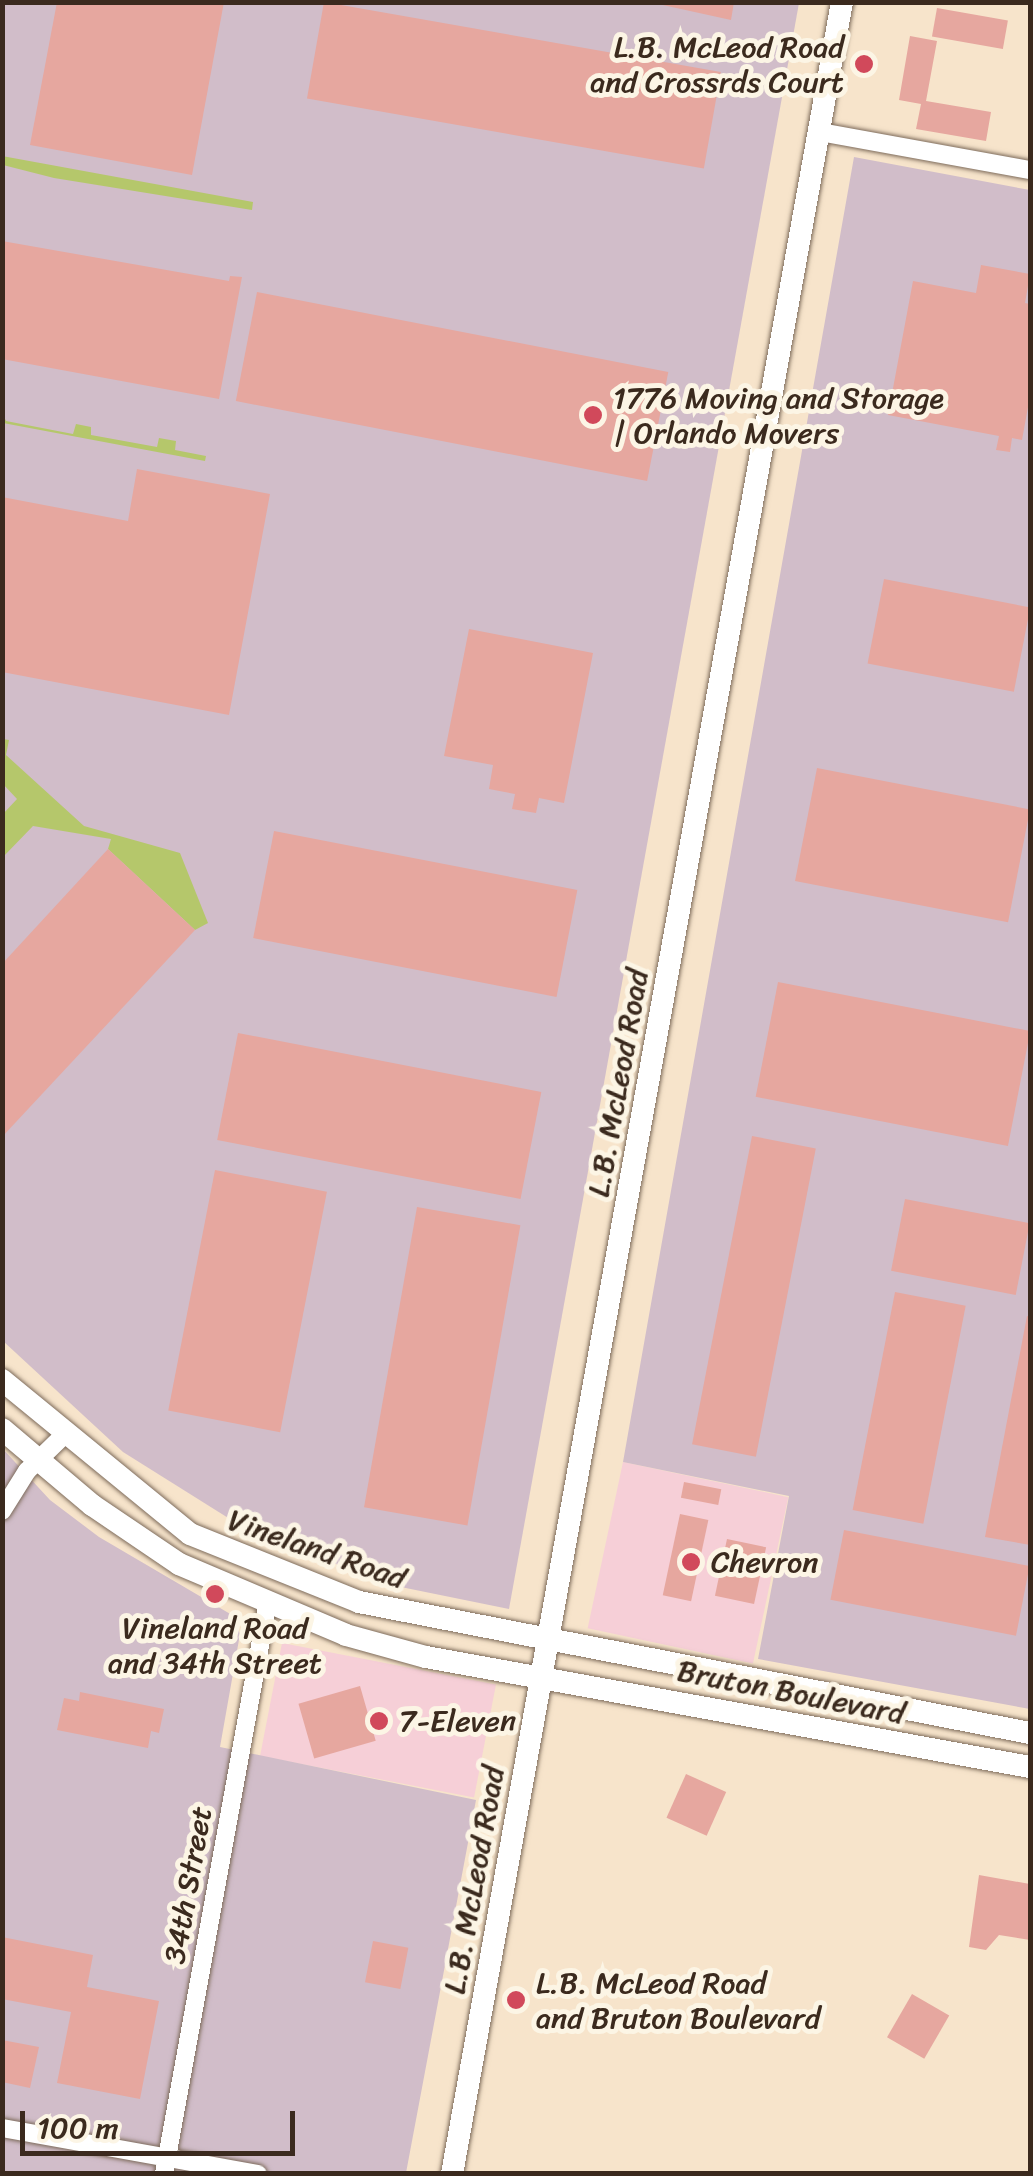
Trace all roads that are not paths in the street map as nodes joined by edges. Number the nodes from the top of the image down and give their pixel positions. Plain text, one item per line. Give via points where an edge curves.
1 (842, 2) edge
2 (820, 132) junction
3 (1030, 170) edge
4 (2, 1380) edge
5 (2, 1429) edge
6 (64, 1435) junction
7 (37, 1460) junction
8 (2, 1511) edge
9 (267, 1606) junction
10 (546, 1642) junction
11 (540, 1676) junction
12 (1030, 1733) edge
13 (1030, 1766) edge
14 (2, 2128) edge
15 (165, 2165) edge
16 (258, 2174) edge
17 (452, 2174) edge

1 - 2 street, L.B. McLeod Road
2 - 3 street
2 - 10 street, L.B. McLeod Road
4 - 6 street, Vineland Road
5 - 7 street
6 - 7 street
6 - 10 street, Vineland Road via 190,1534 269,1570 359,1602
7 - 8 street
7 - 9 street via 179,1564
9 - 11 street via 426,1657
9 - 15 street, 34th Street
10 - 11 street, L.B. McLeod Road
10 - 12 street, Bruton Boulevard
11 - 13 street, Bruton Boulevard
11 - 17 street, L.B. McLeod Road
14 - 15 street
15 - 16 street

